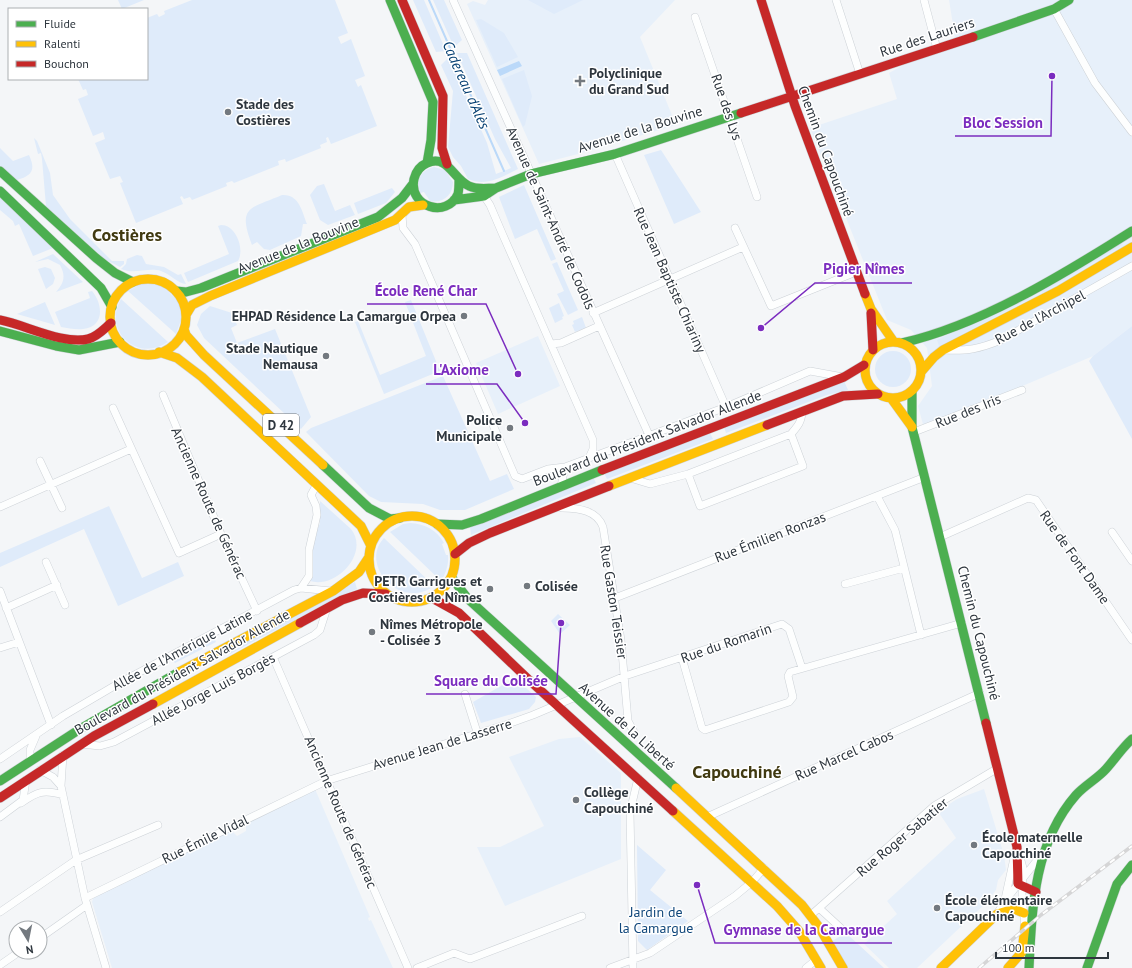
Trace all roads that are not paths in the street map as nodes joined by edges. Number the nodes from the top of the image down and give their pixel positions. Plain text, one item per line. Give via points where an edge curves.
1 (390, 0) edge
2 (402, 0) edge
3 (454, 0) edge
4 (761, 0) edge
5 (836, 0) edge
6 (924, 0) edge
7 (1069, 0) edge
8 (1054, 8) junction
9 (695, 17) dead end
10 (938, 49) junction
11 (860, 74) junction
12 (791, 96) junction
13 (730, 116) junction
14 (1132, 132) edge
15 (614, 154) junction
16 (427, 163) junction
17 (447, 164) junction
18 (0, 171) edge
19 (531, 174) junction
20 (459, 179) junction
21 (412, 185) junction
22 (496, 188) junction
23 (0, 191) edge
24 (484, 196) junction
25 (757, 197) dead end
26 (454, 200) junction
27 (423, 205) junction
28 (402, 215) junction
29 (735, 228) dead end
30 (1132, 231) edge
31 (743, 247) junction
32 (1132, 247) edge
33 (1132, 266) edge
34 (856, 272) junction
35 (670, 279) junction
36 (133, 282) junction
37 (176, 291) junction
38 (112, 307) junction
39 (871, 310) junction
40 (593, 313) junction
41 (186, 314) junction
42 (0, 320) edge
43 (111, 323) junction
44 (599, 326) junction
45 (184, 329) junction
46 (0, 331) edge
47 (120, 342) junction
48 (898, 342) junction
49 (551, 344) junction
50 (873, 350) junction
51 (943, 350) junction
52 (159, 352) junction
53 (864, 365) junction
54 (921, 372) junction
55 (844, 378) junction
56 (1022, 390) dead end
57 (912, 391) junction
58 (878, 394) junction
59 (163, 395) dead end
60 (891, 398) junction
61 (726, 407) junction
62 (113, 408) dead end
63 (802, 410) junction
64 (913, 430) junction
65 (791, 434) junction
66 (649, 435) junction
67 (131, 449) junction
68 (590, 458) junction
69 (40, 461) dead end
70 (566, 466) junction
71 (688, 474) junction
72 (628, 477) junction
73 (925, 477) junction
74 (316, 484) junction
75 (51, 485) junction
76 (561, 486) junction
77 (878, 496) junction
78 (0, 508) edge
79 (62, 508) dead end
80 (551, 508) junction
81 (400, 518) junction
82 (437, 524) junction
83 (1112, 532) dead end
84 (221, 534) junction
85 (940, 537) junction
86 (371, 546) junction
87 (455, 554) junction
88 (369, 557) junction
89 (1132, 561) edge
90 (46, 562) dead end
91 (904, 568) junction
92 (452, 578) junction
93 (845, 584) dead end
94 (57, 585) junction
95 (301, 588) junction
96 (0, 591) edge
97 (334, 591) junction
98 (386, 594) junction
99 (432, 598) junction
100 (615, 598) junction
101 (65, 605) dead end
102 (6, 608) junction
103 (327, 608) junction
104 (257, 611) junction
105 (962, 623) junction
106 (921, 635) junction
107 (1132, 640) edge
108 (19, 642) junction
109 (0, 648) edge
110 (273, 657) junction
111 (682, 658) junction
112 (802, 668) junction
113 (625, 676) junction
114 (980, 693) junction
115 (465, 694) dead end
116 (575, 697) junction
117 (557, 705) junction
118 (50, 725) junction
119 (477, 732) junction
120 (37, 734) junction
121 (635, 734) dead end
122 (1132, 739) edge
123 (81, 744) junction
124 (63, 755) junction
125 (0, 759) edge
126 (30, 760) junction
127 (998, 768) junction
128 (40, 770) junction
129 (638, 778) junction
130 (26, 780) junction
131 (0, 781) edge
132 (326, 781) junction
133 (61, 786) junction
134 (63, 795) junction
135 (0, 798) edge
136 (19, 804) junction
137 (0, 817) edge
138 (707, 817) junction
139 (158, 825) dead end
140 (1017, 847) junction
141 (1042, 854) junction
142 (76, 860) junction
143 (1132, 865) edge
144 (764, 868) junction
145 (752, 882) junction
146 (1021, 883) junction
147 (1036, 892) junction
148 (86, 901) junction
149 (1004, 902) junction
150 (819, 908) junction
151 (0, 912) edge
152 (1024, 913) junction
153 (996, 914) junction
154 (811, 915) junction
155 (582, 916) dead end
156 (1025, 929) junction
157 (844, 931) dead end
158 (48, 932) edge
159 (633, 959) junction
160 (8, 960) edge
161 (819, 964) edge
162 (0, 966) edge
163 (106, 968) edge
164 (408, 968) edge
165 (417, 968) edge
166 (610, 968) edge
167 (633, 968) edge
168 (806, 968) edge
169 (843, 968) edge
170 (940, 968) edge
171 (1008, 968) edge
172 (1029, 968) edge
173 (1087, 968) edge

1 - 16 main road via 433,102
2 - 17 main road via 443,96 442,148
3 - 19 street, Avenue de Saint-André de Codols
4 - 12 main road, Chemin du Capouchiné
5 - 11 street
6 - 10 street
7 - 8 main road, Rue des Lauriers
8 - 10 main road, Rue des Lauriers
8 - 14 street via 1096,83
9 - 13 street, Rue des Lys
10 - 11 main road, Rue des Lauriers
11 - 12 main road, Rue des Lauriers
12 - 13 main road, Avenue de la Bouvine
12 - 34 main road, Chemin du Capouchiné
13 - 15 main road, Avenue de la Bouvine
13 - 25 street, Rue des Lys
15 - 19 main road, Avenue de la Bouvine
15 - 35 street, Rue Jean Baptiste Chiariny
16 - 17 main road
16 - 21 main road via 416,172
17 - 20 main road
18 - 36 main road via 96,258
19 - 22 main road, Avenue de la Bouvine
19 - 40 street, Avenue de Saint-André de Codols
20 - 22 main road, Avenue de la Bouvine via 469,186
20 - 26 main road via 459,190
21 - 27 main road via 417,200
21 - 37 main road, Avenue de la Bouvine via 402,198 378,217 201,288 186,292
22 - 24 main road, Avenue de la Bouvine
23 - 38 main road via 101,288
24 - 26 main road, Avenue de la Bouvine
24 - 49 street
26 - 27 main road via 443,208 436,209
27 - 28 main road, Avenue de la Bouvine via 409,207
28 - 41 main road, Avenue de la Bouvine via 210,296 192,305
28 - 70 street via 403,228 415,244 515,476 522,479 548,469
29 - 31 street
30 - 48 main road via 1050,280 957,328 926,339
31 - 34 street via 771,306
31 - 35 street
32 - 51 main road via 1058,291
33 - 51 street, Rue de l'Archipel via 1001,340 979,349
34 - 39 main road, Chemin du Capouchiné
35 - 40 street
35 - 61 street, Rue Jean Baptiste Chiariny
36 - 37 main road via 159,280
36 - 38 main road via 118,294
37 - 41 main road via 183,302
38 - 43 main road
39 - 48 main road, Chemin du Capouchiné
39 - 50 main road, Chemin du Capouchiné
40 - 44 street, Avenue de Saint-André de Codols
41 - 45 main road
42 - 43 main road via 58,336 83,339 98,335
43 - 47 main road
44 - 49 street via 561,343
44 - 66 street, Avenue de Saint-André de Codols
45 - 52 main road via 173,344
45 - 81 main road, D 42 via 186,335 204,355 369,508 390,519
46 - 47 main road via 79,350
47 - 52 main road via 139,353
48 - 50 main road via 883,343
48 - 54 main road via 913,350 920,360
49 - 68 street via 593,440
50 - 53 main road
51 - 54 main road
52 - 74 main road, D 42 via 168,353 187,364
53 - 55 main road, Boulevard du Président Salvador Allende
53 - 58 main road via 864,377 869,387
54 - 57 main road via 919,382
55 - 61 street via 810,371
55 - 76 main road, Boulevard du Président Salvador Allende
56 - 64 street, Rue des Iris
57 - 60 main road via 902,397
57 - 64 main road, Chemin du Capouchiné
58 - 60 main road
58 - 63 main road via 843,396
59 - 84 street, Ancienne Route de Générac
60 - 64 main road, Chemin du Capouchiné
61 - 66 street
62 - 67 street
63 - 65 street via 799,426
63 - 72 main road
64 - 73 main road, Chemin du Capouchiné
65 - 71 street
65 - 71 street via 803,466 715,501 700,506
66 - 68 street
67 - 75 street
67 - 84 street via 179,553
68 - 70 street
69 - 75 street
70 - 76 street
71 - 72 street via 650,484
72 - 80 main road
73 - 77 street, Rue Émilien Ronzas
73 - 85 main road, Chemin du Capouchiné
74 - 86 main road, D 42 via 361,526
74 - 95 street via 311,495 317,515 308,550 308,576
75 - 78 street
75 - 79 street
76 - 82 main road, Boulevard du Président Salvador Allende via 476,520 462,524
77 - 91 street via 895,530
77 - 100 street, Rue Émilien Ronzas
80 - 87 main road via 469,543
80 - 100 street, Rue Gaston Teissier via 581,508 601,523
81 - 82 main road via 421,517
81 - 86 main road via 382,529
82 - 87 main road via 450,539
83 - 89 street
84 - 104 street, Ancienne Route de Générac
85 - 105 main road, Chemin du Capouchiné
85 - 107 street, Rue de Font Dame via 1028,498 1036,500
86 - 88 main road
87 - 92 main road
88 - 97 main road, Boulevard du Président Salvador Allende via 359,572
88 - 98 main road via 373,577
90 - 94 street
91 - 93 street
91 - 106 street
92 - 99 main road
92 - 116 main road, Avenue de la Liberté via 468,600
94 - 101 street
94 - 102 street
95 - 97 street, Allée de l'Amérique Latine
95 - 104 street, Allée de l'Amérique Latine
96 - 102 street
97 - 126 main road, Boulevard du Président Salvador Allende via 133,696
98 - 99 main road via 398,600 411,602
98 - 103 main road, Boulevard du Président Salvador Allende via 375,592 354,596
99 - 117 main road via 459,613
100 - 113 street, Rue Gaston Teissier
102 - 108 street
103 - 110 street, Allée Jorge Luis Borgès via 319,632
103 - 123 main road, Boulevard du Président Salvador Allende via 160,698
104 - 118 street, Allée de l'Amérique Latine via 121,682
105 - 106 street
105 - 114 main road, Chemin du Capouchiné
106 - 112 street
108 - 109 street
108 - 118 street
110 - 123 street, Allée Jorge Luis Borgès via 114,742 100,746
110 - 132 street, Ancienne Route de Générac
111 - 112 street, Rue du Romarin via 782,624 789,628
111 - 112 street via 702,728 705,730 788,702 793,697 788,674
111 - 113 street, Rue du Romarin
113 - 116 street, Rue du Romarin
113 - 121 street, Rue Gaston Teissier via 628,721
114 - 127 main road, Chemin du Capouchiné
114 - 138 street, Rue Marcel Cabos
115 - 119 street
116 - 117 street, Rue du Romarin
116 - 138 main road, Avenue de la Liberté via 586,704
117 - 119 street, Avenue Jean de Lasserre via 520,720
117 - 129 main road
118 - 120 street, Allée de l'Amérique Latine
119 - 132 street, Avenue Jean de Lasserre
120 - 125 street, Allée de l'Amérique Latine
120 - 126 street via 30,750
122 - 141 main road via 1096,778 1076,794 1058,820
123 - 124 main road, Boulevard du Président Salvador Allende
124 - 128 main road, Boulevard du Président Salvador Allende
124 - 133 street
126 - 131 main road, Boulevard du Président Salvador Allende
127 - 140 main road, Chemin du Capouchiné
127 - 150 street, Rue Roger Sabatier via 934,806
128 - 130 main road, Boulevard du Président Salvador Allende
128 - 133 street via 53,776
129 - 145 main road
129 - 159 street via 630,812
130 - 135 main road, Boulevard du Président Salvador Allende
130 - 136 street via 25,794
132 - 148 street, Rue Émile Vidal
132 - 164 street, Ancienne Route de Générac
133 - 134 street
134 - 136 street via 43,791
134 - 142 street
136 - 137 street
138 - 144 main road, Avenue de la Liberté
139 - 142 street
140 - 146 main road, Chemin du Capouchiné
140 - 149 street
141 - 146 street
141 - 147 main road
142 - 148 street
142 - 151 street
143 - 173 main road via 1117,884
144 - 145 street
144 - 154 main road, Avenue de la Liberté
145 - 159 street via 650,953
145 - 161 main road via 792,923
146 - 147 main road
146 - 149 street
146 - 152 street
147 - 156 main road via 1030,904
147 - 172 main road
148 - 158 street, Rue Émile Vidal
148 - 163 street
149 - 153 street
150 - 154 street, Rue Roger Sabatier
150 - 157 street
152 - 153 main road via 1014,909
152 - 156 street
153 - 170 main road
154 - 169 main road, Avenue de la Liberté
155 - 165 street via 470,960 454,953
156 - 171 main road via 1022,952
159 - 166 street
159 - 167 street
160 - 162 street
161 - 168 street

